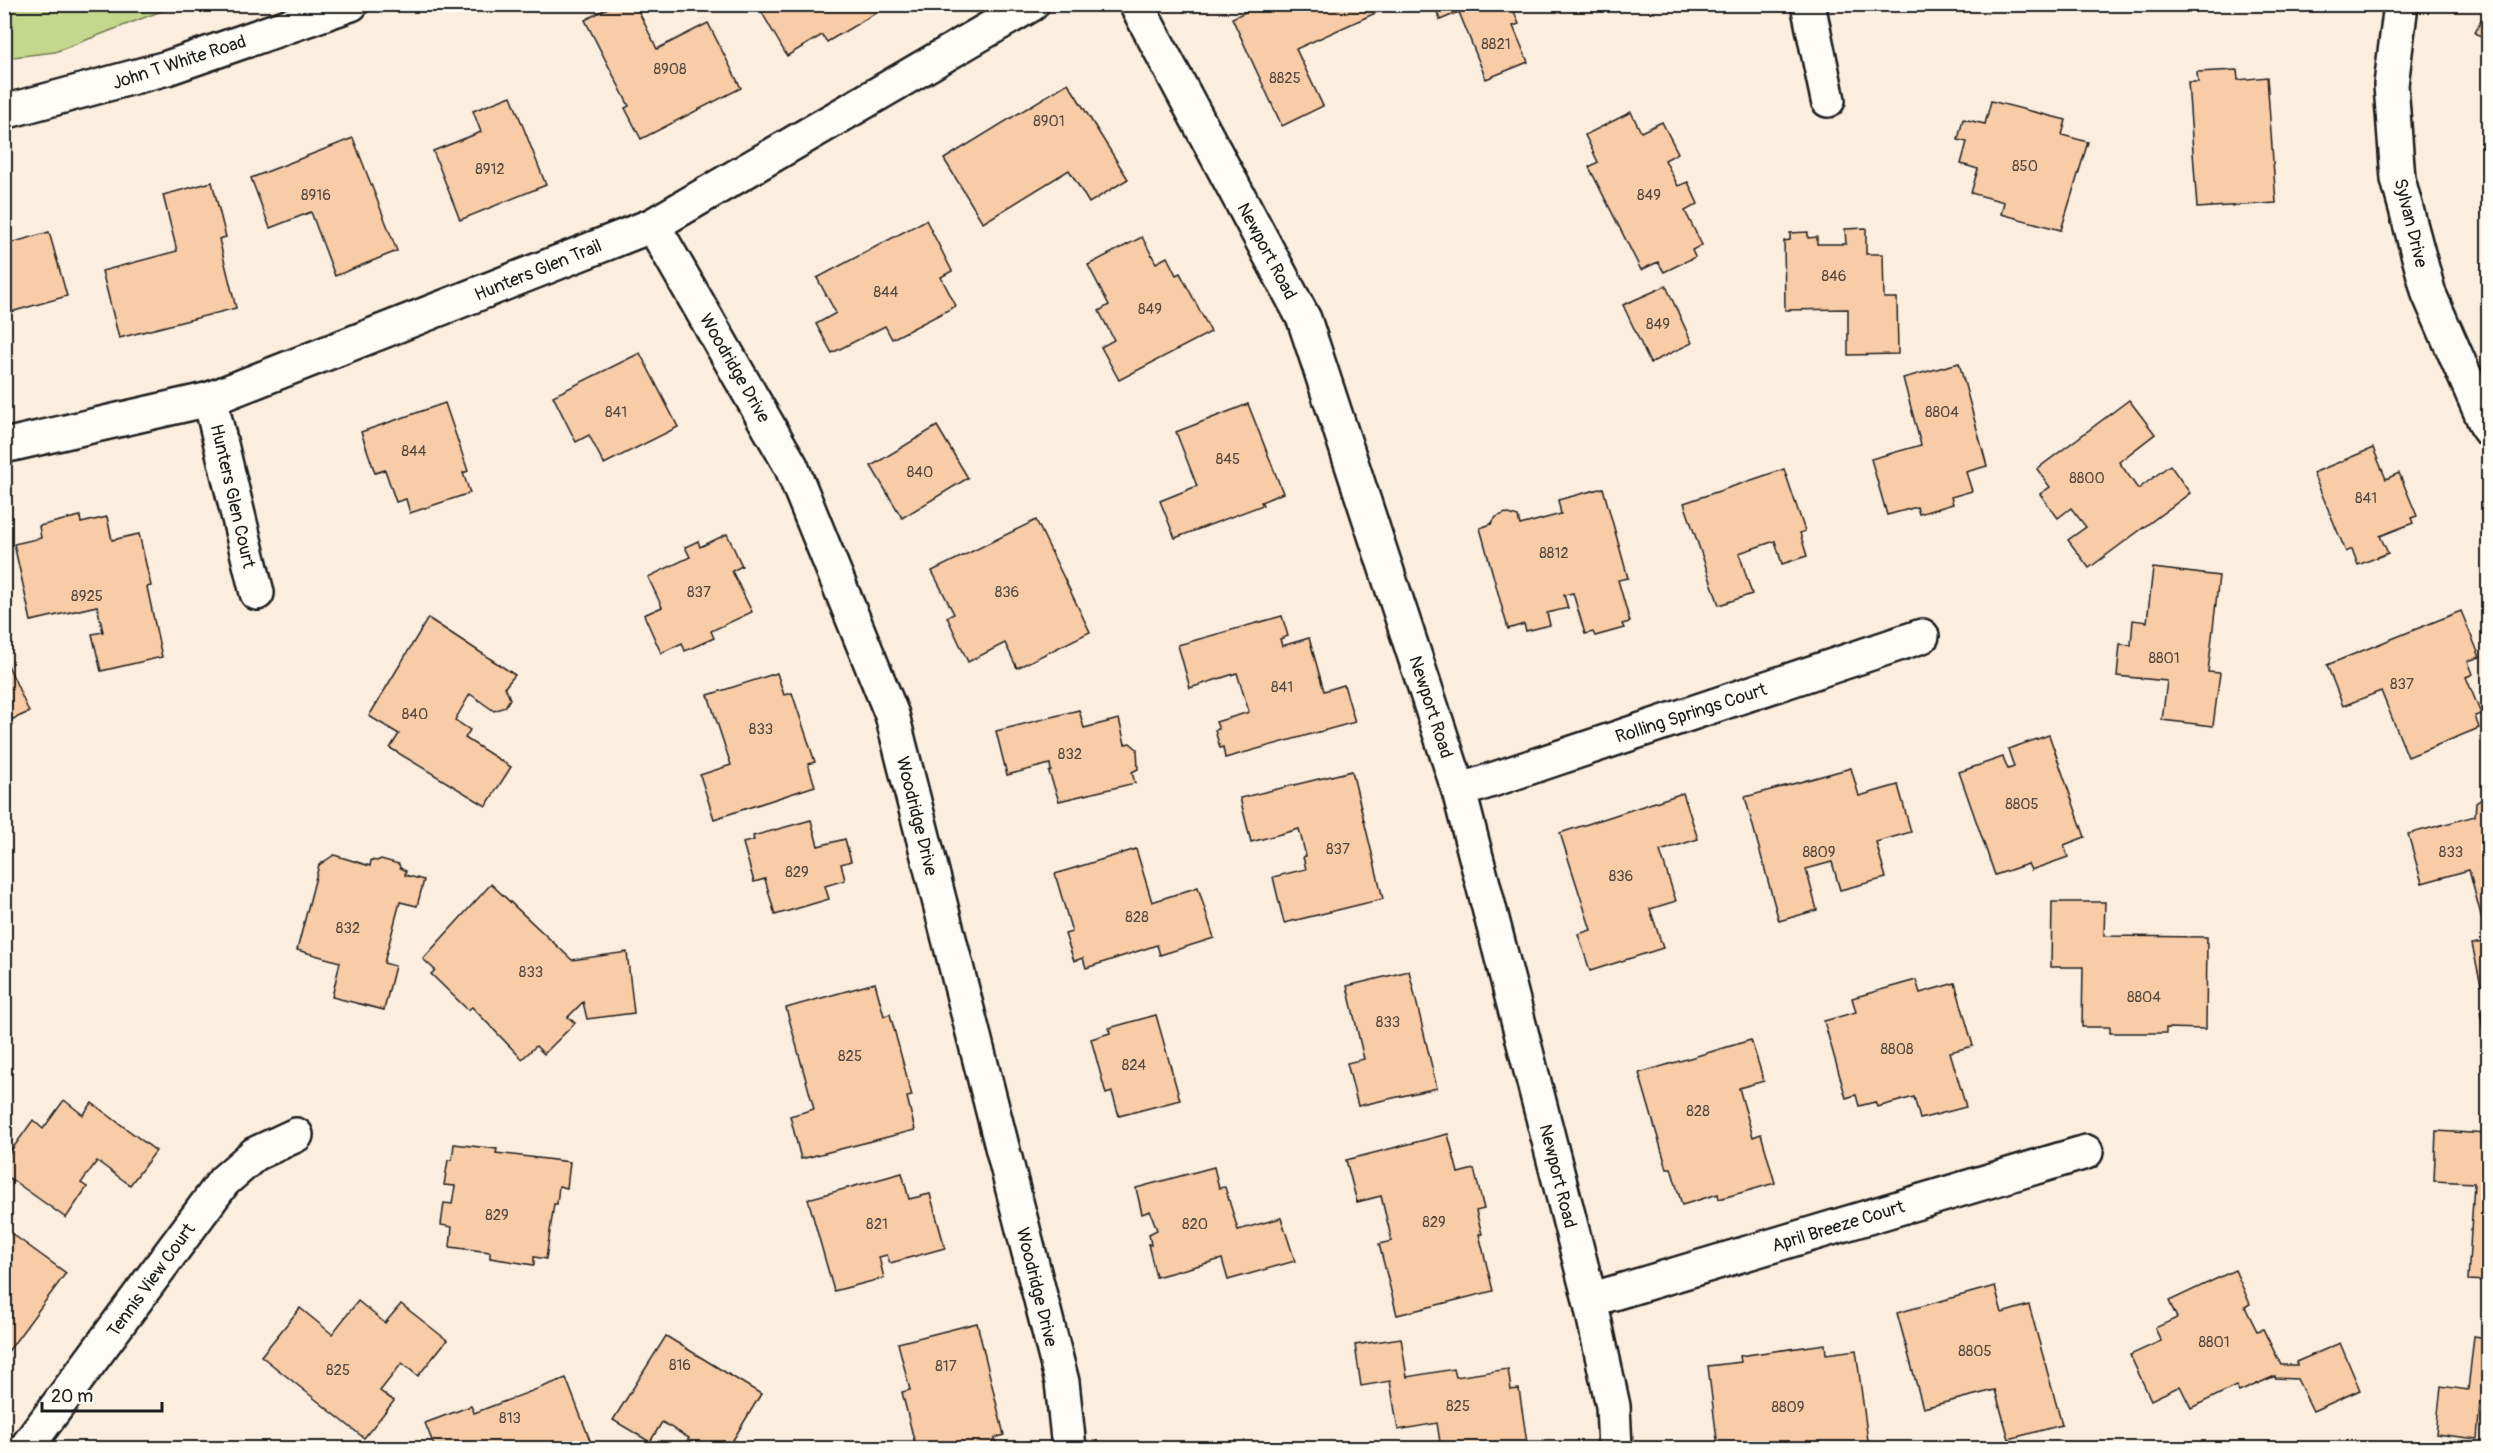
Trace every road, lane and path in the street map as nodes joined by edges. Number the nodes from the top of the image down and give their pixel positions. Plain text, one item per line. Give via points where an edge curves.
1 (351, 4) edge
2 (1032, 4) edge
3 (1136, 4) edge
4 (1808, 4) edge
5 (2401, 4) edge
6 (1828, 100) dead end
7 (4, 112) edge
8 (653, 225) junction
9 (210, 399) junction
10 (2488, 429) edge
11 (4, 446) edge
12 (256, 593) dead end
13 (1922, 636) dead end
14 (1459, 790) junction
15 (296, 1135) dead end
16 (2086, 1152) dead end
17 (1590, 1300) junction
18 (26, 1449) edge
19 (1069, 1449) edge
20 (1615, 1449) edge

1 - 7 street, John T White Road via 167,68
2 - 8 street, Hunters Glen Trail
3 - 14 street, Newport Road via 1304,319
4 - 6 street
5 - 10 street, Sylvan Drive via 2391,85 2398,179 2429,294
8 - 9 street, Hunters Glen Trail
8 - 19 street, Woodridge Drive via 791,466 892,715 1062,1382
9 - 11 street, Hunters Glen Trail
9 - 12 street, Hunters Glen Court
13 - 14 street, Rolling Springs Court
14 - 17 street, Newport Road
15 - 18 street, Tennis View Court via 255,1154 224,1181
16 - 17 street, April Breeze Court
17 - 20 street, Newport Road via 1613,1406

